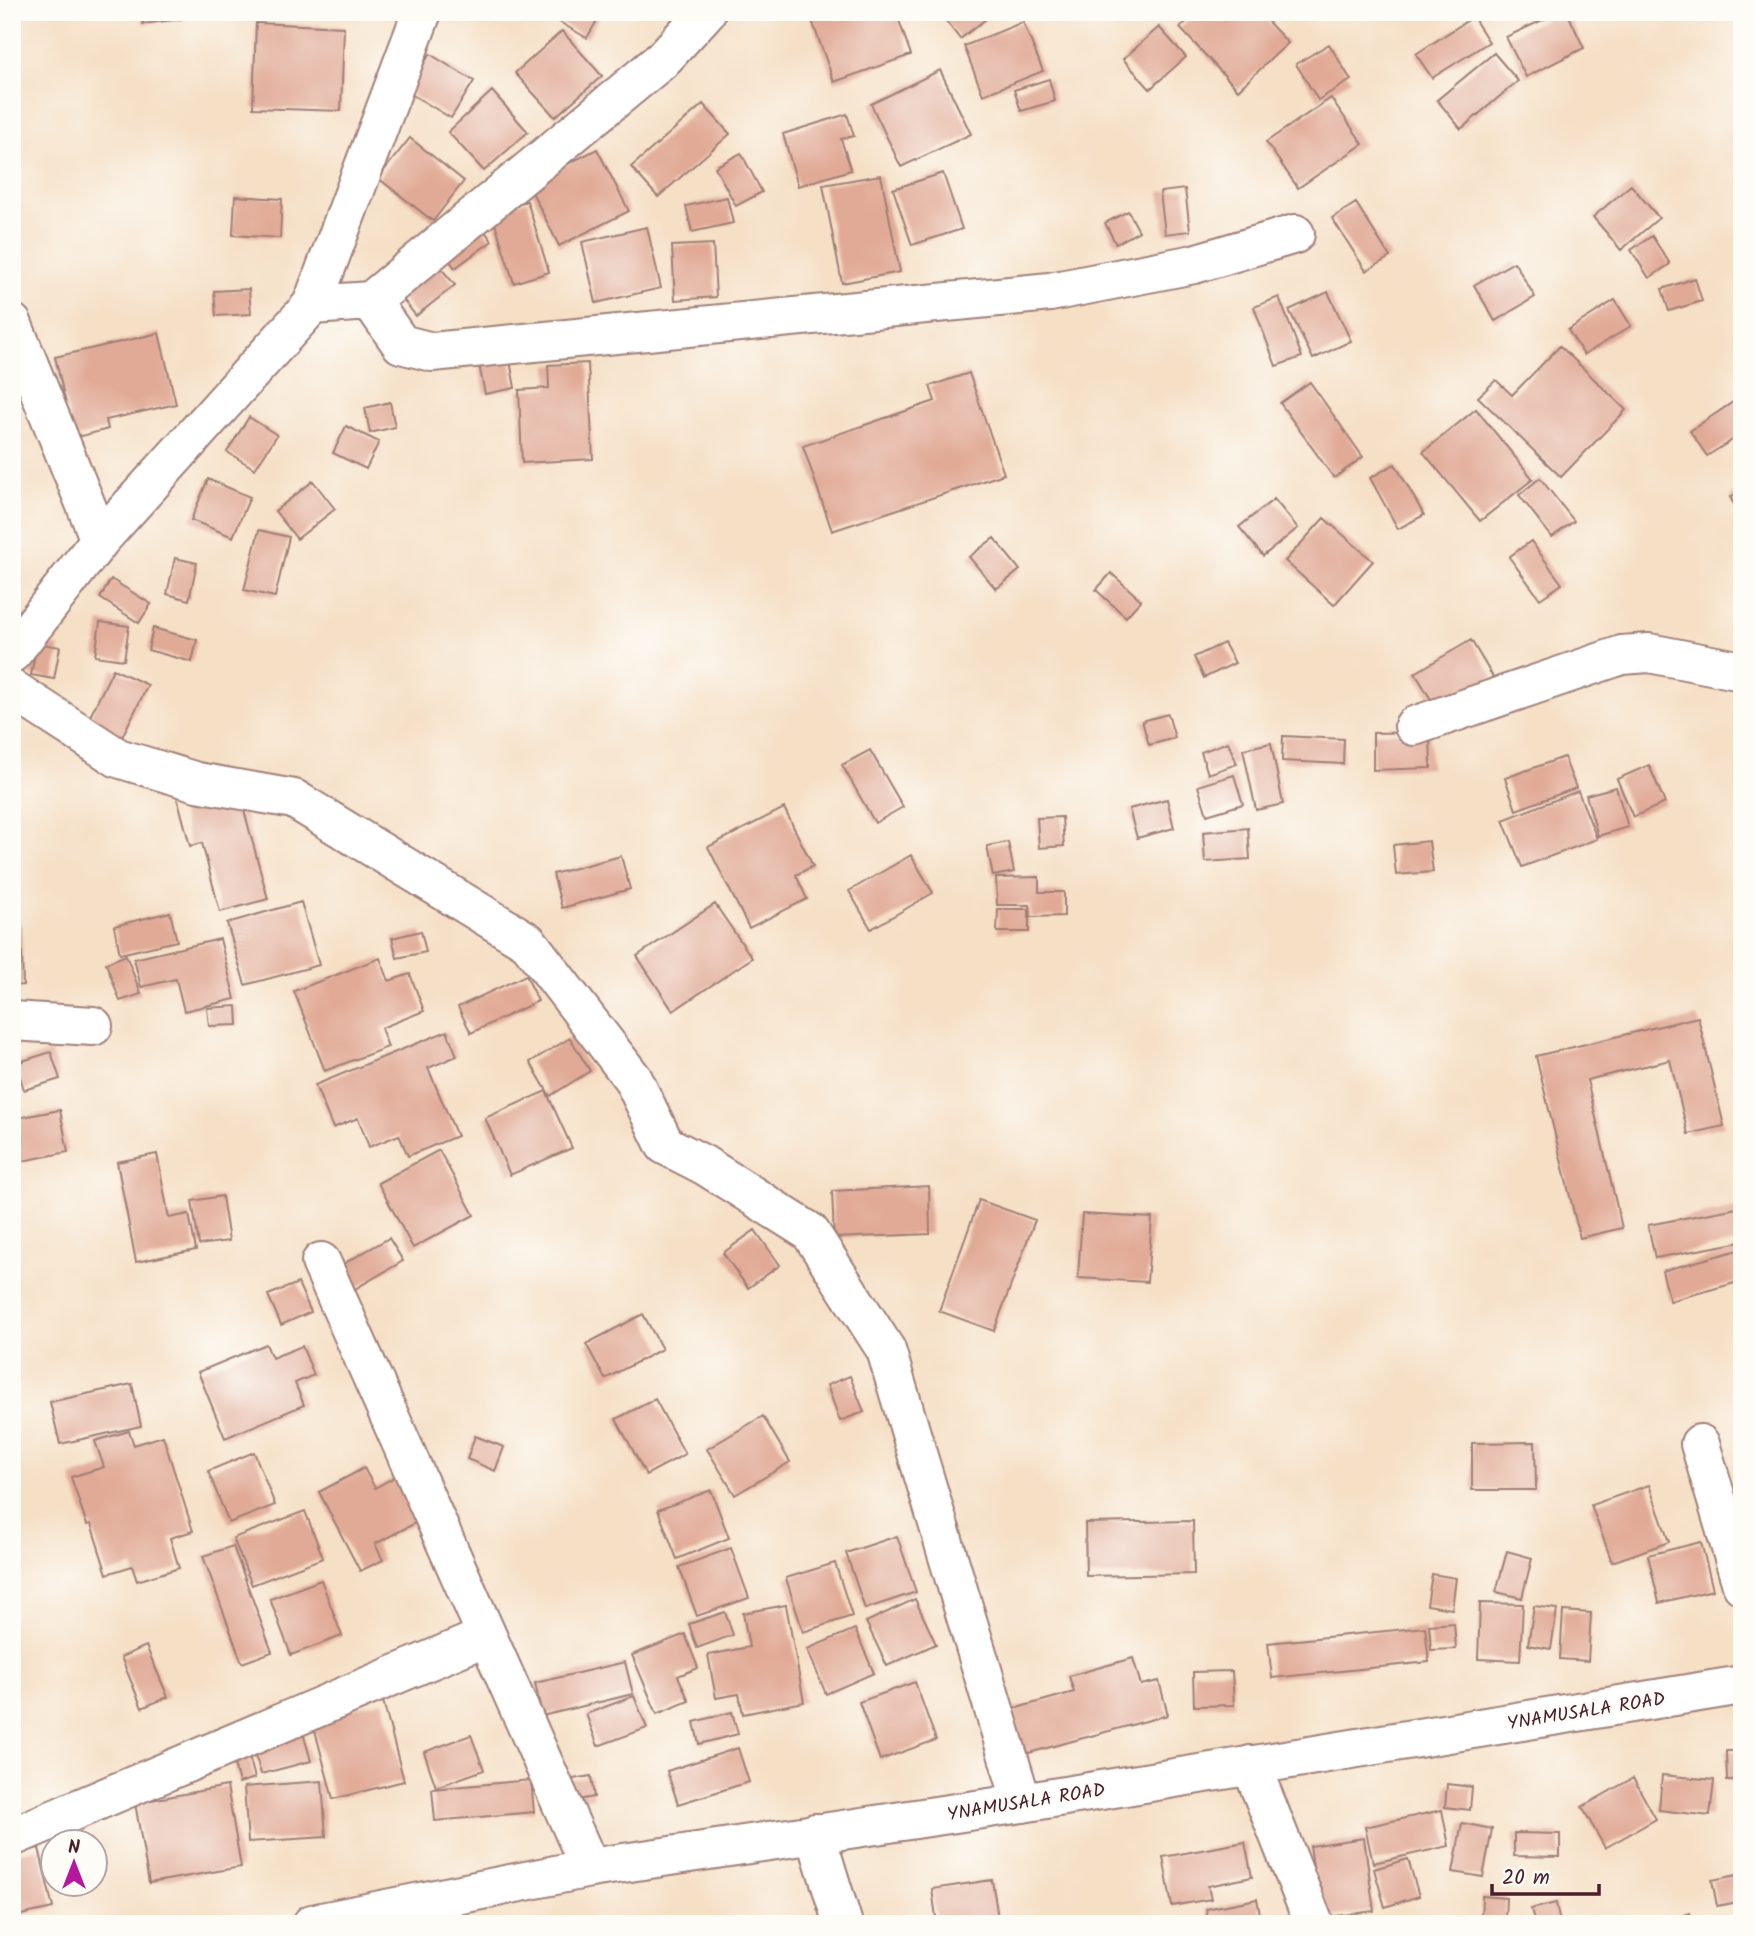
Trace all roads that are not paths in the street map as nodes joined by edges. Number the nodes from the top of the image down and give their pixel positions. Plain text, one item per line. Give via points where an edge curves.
1 (422, 12) edge
2 (706, 12) edge
3 (1295, 234) dead end
4 (371, 301) junction
5 (312, 306) junction
6 (12, 323) edge
7 (100, 540) junction
8 (12, 653) edge
9 (1742, 671) edge
10 (12, 689) edge
11 (1414, 726) dead end
12 (12, 1021) edge
13 (93, 1026) dead end
14 (321, 1262) dead end
15 (1700, 1444) dead end
16 (1742, 1585) edge
17 (487, 1636) junction
18 (1742, 1685) edge
19 (1251, 1765) junction
20 (1023, 1803) junction
21 (815, 1833) junction
22 (12, 1838) edge
23 (590, 1868) junction
24 (312, 1924) edge
25 (843, 1924) edge
26 (1314, 1924) edge

1 - 5 street
2 - 4 street via 662,60
3 - 4 street via 1194,264 1050,292 432,352 401,344
4 - 5 street
5 - 7 street
6 - 7 street
7 - 8 street
9 - 11 street via 1649,653 1622,654
10 - 20 street via 118,758 197,782 294,799 528,942 633,1079 665,1145 810,1232 886,1350
12 - 13 street
14 - 17 street
15 - 16 street
17 - 22 street
17 - 23 street
18 - 19 street, YNAMUSALA ROAD
19 - 20 street, YNAMUSALA ROAD
19 - 26 street
20 - 21 street, YNAMUSALA ROAD
21 - 23 street, YNAMUSALA ROAD
21 - 25 street
23 - 24 street, YNAMUSALA ROAD

